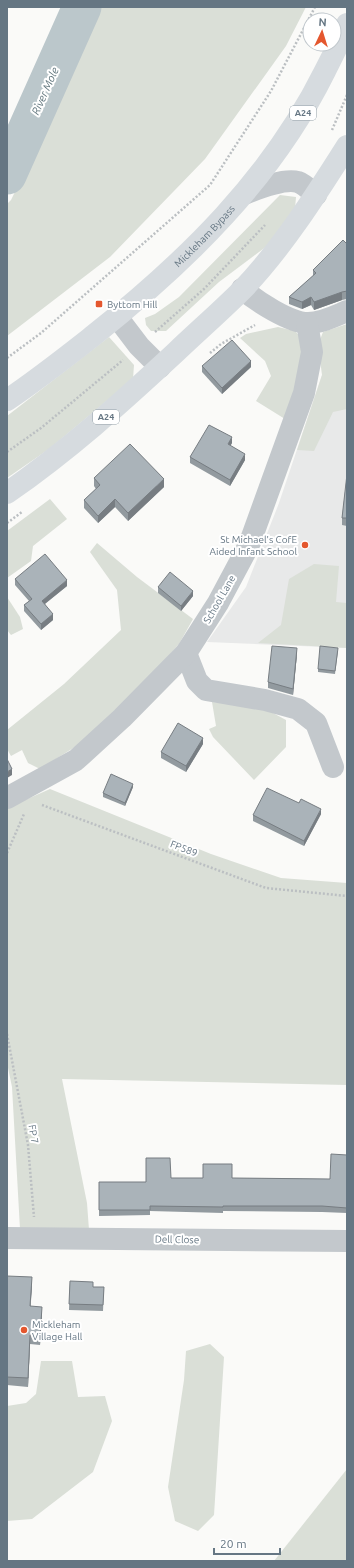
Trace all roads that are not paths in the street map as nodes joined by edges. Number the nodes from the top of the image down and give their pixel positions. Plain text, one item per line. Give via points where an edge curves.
1 (347, 24) edge
2 (347, 146) edge
3 (244, 194) junction
4 (316, 195) junction
5 (242, 289) junction
6 (347, 311) edge
7 (117, 317) junction
8 (307, 323) junction
9 (160, 367) junction
10 (7, 400) edge
11 (7, 493) edge
12 (186, 653) junction
13 (333, 767) dead end
14 (7, 798) edge
15 (7, 1238) edge
16 (347, 1241) edge

1 - 3 highway, Mickleham Bypass / A24 via 308,104 268,165
2 - 4 highway, A24
3 - 4 street via 292,181 299,182
3 - 7 highway, Mickleham Bypass / A24 via 209,233
4 - 5 highway, A24
5 - 8 street via 256,301 279,314
5 - 9 highway, A24
6 - 8 street via 328,319
7 - 9 street via 139,346
7 - 10 highway, Mickleham Bypass / A24
8 - 12 street, School Lane via 312,352 304,393 249,545 218,603
9 - 11 highway, A24 via 49,464
12 - 13 street via 197,681 206,690 265,700 298,709 316,723
12 - 14 street, School Lane via 76,760 33,794
15 - 16 street, Dell Close

